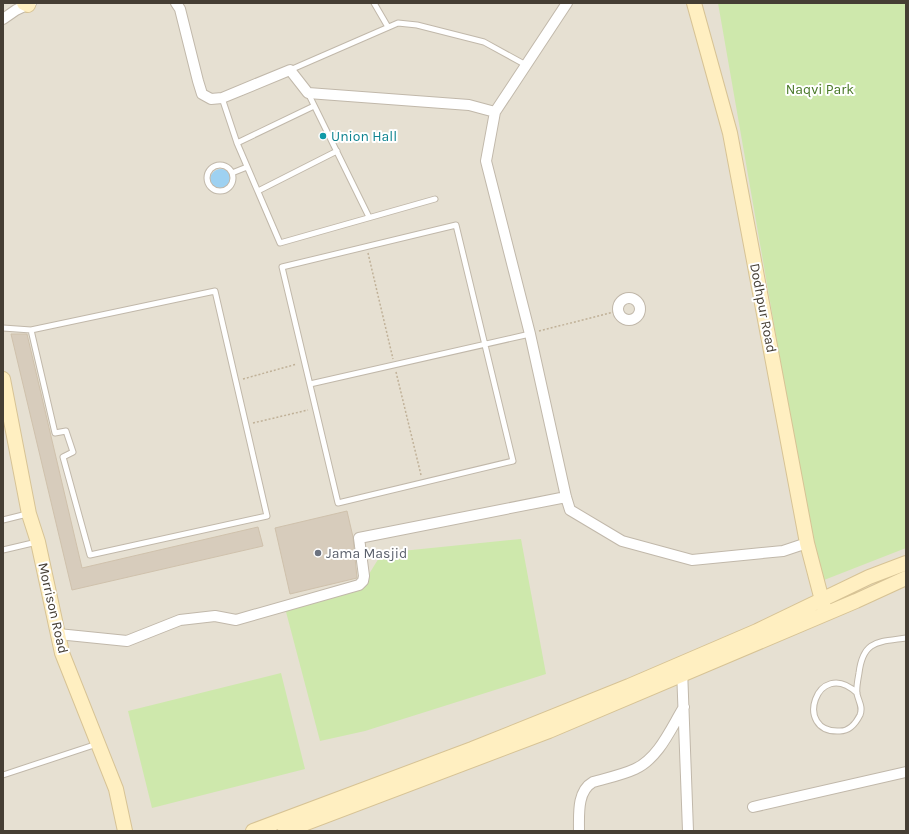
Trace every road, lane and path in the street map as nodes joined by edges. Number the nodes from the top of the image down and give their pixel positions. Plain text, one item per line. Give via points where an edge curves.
1 (176, 3) edge
2 (374, 3) edge
3 (567, 3) edge
4 (694, 3) edge
5 (28, 4) edge
6 (3, 19) edge
7 (388, 27) junction
8 (526, 65) junction
9 (290, 70) junction
10 (308, 93) junction
11 (222, 98) junction
12 (314, 106) junction
13 (495, 112) junction
14 (237, 143) junction
15 (337, 151) junction
16 (247, 167) junction
17 (232, 174) junction
18 (258, 191) junction
19 (435, 199) dead end
20 (369, 217) junction
21 (618, 311) dead end
22 (3, 328) edge
23 (31, 330) junction
24 (530, 334) junction
25 (485, 344) junction
26 (304, 362) junction
27 (3, 379) edge
28 (236, 380) junction
29 (310, 384) junction
30 (4, 397) edge
31 (315, 408) junction
32 (246, 425) junction
33 (566, 497) junction
34 (29, 514) junction
35 (3, 520) edge
36 (38, 542) junction
37 (807, 543) junction
38 (3, 550) edge
39 (906, 563) edge
40 (906, 578) edge
41 (821, 600) junction
42 (825, 614) junction
43 (58, 634) junction
44 (906, 638) edge
45 (681, 669) junction
46 (857, 693) junction
47 (684, 707) junction
48 (98, 744) junction
49 (906, 772) edge
50 (3, 774) edge
51 (753, 807) dead end
52 (125, 831) edge
53 (253, 831) edge
54 (285, 831) edge
55 (579, 831) edge
56 (688, 831) edge

1 - 11 street via 180,9 202,94 211,98
2 - 7 lane
3 - 8 street
4 - 37 main road, Dodhpur Road via 730,133
5 - 6 street
7 - 8 lane via 398,22 484,42
7 - 9 lane
8 - 13 street
9 - 10 street
9 - 11 street
10 - 12 lane
10 - 13 street via 469,105
11 - 14 lane
12 - 14 lane
12 - 15 lane
13 - 24 street via 486,161
14 - 16 lane
15 - 18 lane
15 - 20 lane
16 - 17 lane
16 - 18 lane
17 - 17 lane via 232,184 225,191 215,191 208,183 208,173 215,166 225,166
18 - 20 lane via 280,243
19 - 20 lane
21 - 24 path
22 - 23 lane
23 - 28 lane via 215,291
23 - 32 lane via 55,433 66,431 73,452 62,457 90,555 267,516
24 - 25 lane
24 - 33 street
25 - 26 lane via 456,225 282,267
25 - 29 lane
25 - 31 lane via 513,461 338,503
26 - 28 path
26 - 29 lane
27 - 30 main road, Morrison Road
28 - 32 lane
29 - 31 lane
30 - 34 main road, Morrison Road
31 - 32 path
33 - 37 street via 570,510 622,541 692,560 784,551
33 - 43 street via 359,538 364,576 359,585 236,620 215,616 180,620 127,641
34 - 35 lane
34 - 36 main road, Morrison Road
36 - 38 lane
36 - 43 main road, Morrison Road
37 - 41 main road, Dodhpur Road
39 - 41 main road
40 - 42 main road
41 - 42 main road, Dodhpur Road
41 - 45 main road
42 - 45 main road
43 - 48 main road, Morrison Road via 62,653
44 - 46 lane via 872,644 865,650 860,663
45 - 47 street
45 - 53 main road
45 - 54 main road via 549,731
46 - 46 lane via 861,702 861,712 851,727 843,731 833,731 824,728 818,722 813,703 823,688 841,684
47 - 55 street via 656,752 647,761 635,769 588,785 584,790 579,812
47 - 56 street
48 - 50 lane
48 - 52 main road, Morrison Road via 116,789
49 - 51 street

